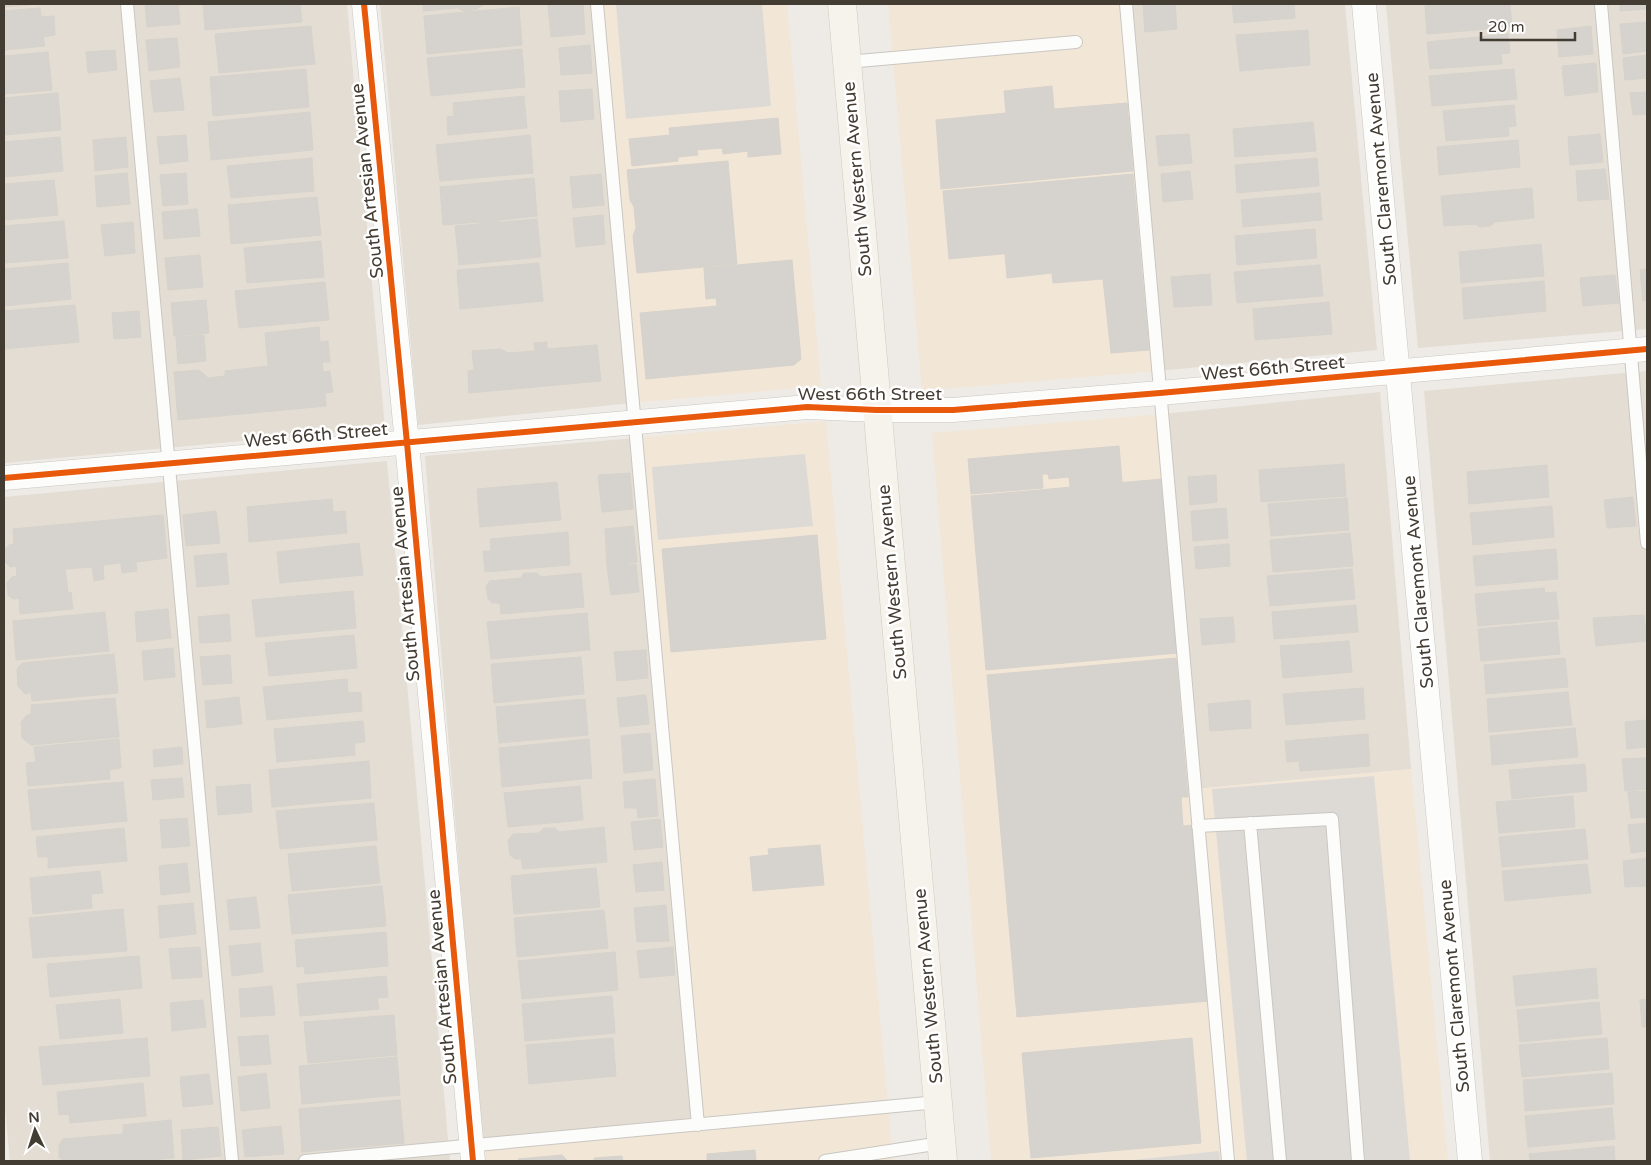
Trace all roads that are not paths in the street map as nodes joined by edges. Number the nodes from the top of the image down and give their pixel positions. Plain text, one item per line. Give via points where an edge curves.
1 (127, 4) edge
2 (364, 4) edge
3 (597, 4) edge
4 (842, 4) edge
5 (1126, 4) edge
6 (1364, 4) edge
7 (1601, 4) edge
8 (1076, 42) dead end
9 (847, 62) junction
10 (1639, 350) edge
11 (1398, 372) junction
12 (1160, 393) junction
13 (877, 410) junction
14 (634, 422) junction
15 (407, 442) junction
16 (169, 463) junction
17 (4, 478) edge
18 (1647, 543) edge
19 (1250, 823) junction
20 (1198, 826) junction
21 (938, 1102) junction
22 (698, 1125) junction
23 (942, 1152) edge
24 (472, 1153) edge
25 (232, 1161) edge
26 (305, 1161) edge
27 (825, 1161) edge
28 (1228, 1161) edge
29 (1280, 1161) edge
30 (1358, 1161) edge
31 (1470, 1161) edge

1 - 16 lane
2 - 15 street, South Artesian Avenue
3 - 14 lane
4 - 9 main road, South Western Avenue
5 - 12 lane
6 - 11 street, South Claremont Avenue
7 - 10 lane
8 - 9 lane
9 - 13 main road, South Western Avenue
10 - 11 street, West 66th Street
10 - 18 lane
11 - 12 street, West 66th Street
11 - 31 street, South Claremont Avenue
12 - 13 street, West 66th Street via 952,410
12 - 20 lane
13 - 14 street, West 66th Street via 807,407
13 - 21 main road, South Western Avenue
14 - 15 street, West 66th Street
14 - 22 lane
15 - 16 street, West 66th Street
15 - 24 street, South Artesian Avenue
16 - 17 street, West 66th Street
16 - 25 lane
19 - 20 lane
19 - 29 lane
19 - 30 lane via 1332,819
20 - 28 lane
21 - 22 lane
21 - 23 main road, South Western Avenue
22 - 24 lane
23 - 27 lane
24 - 26 lane

